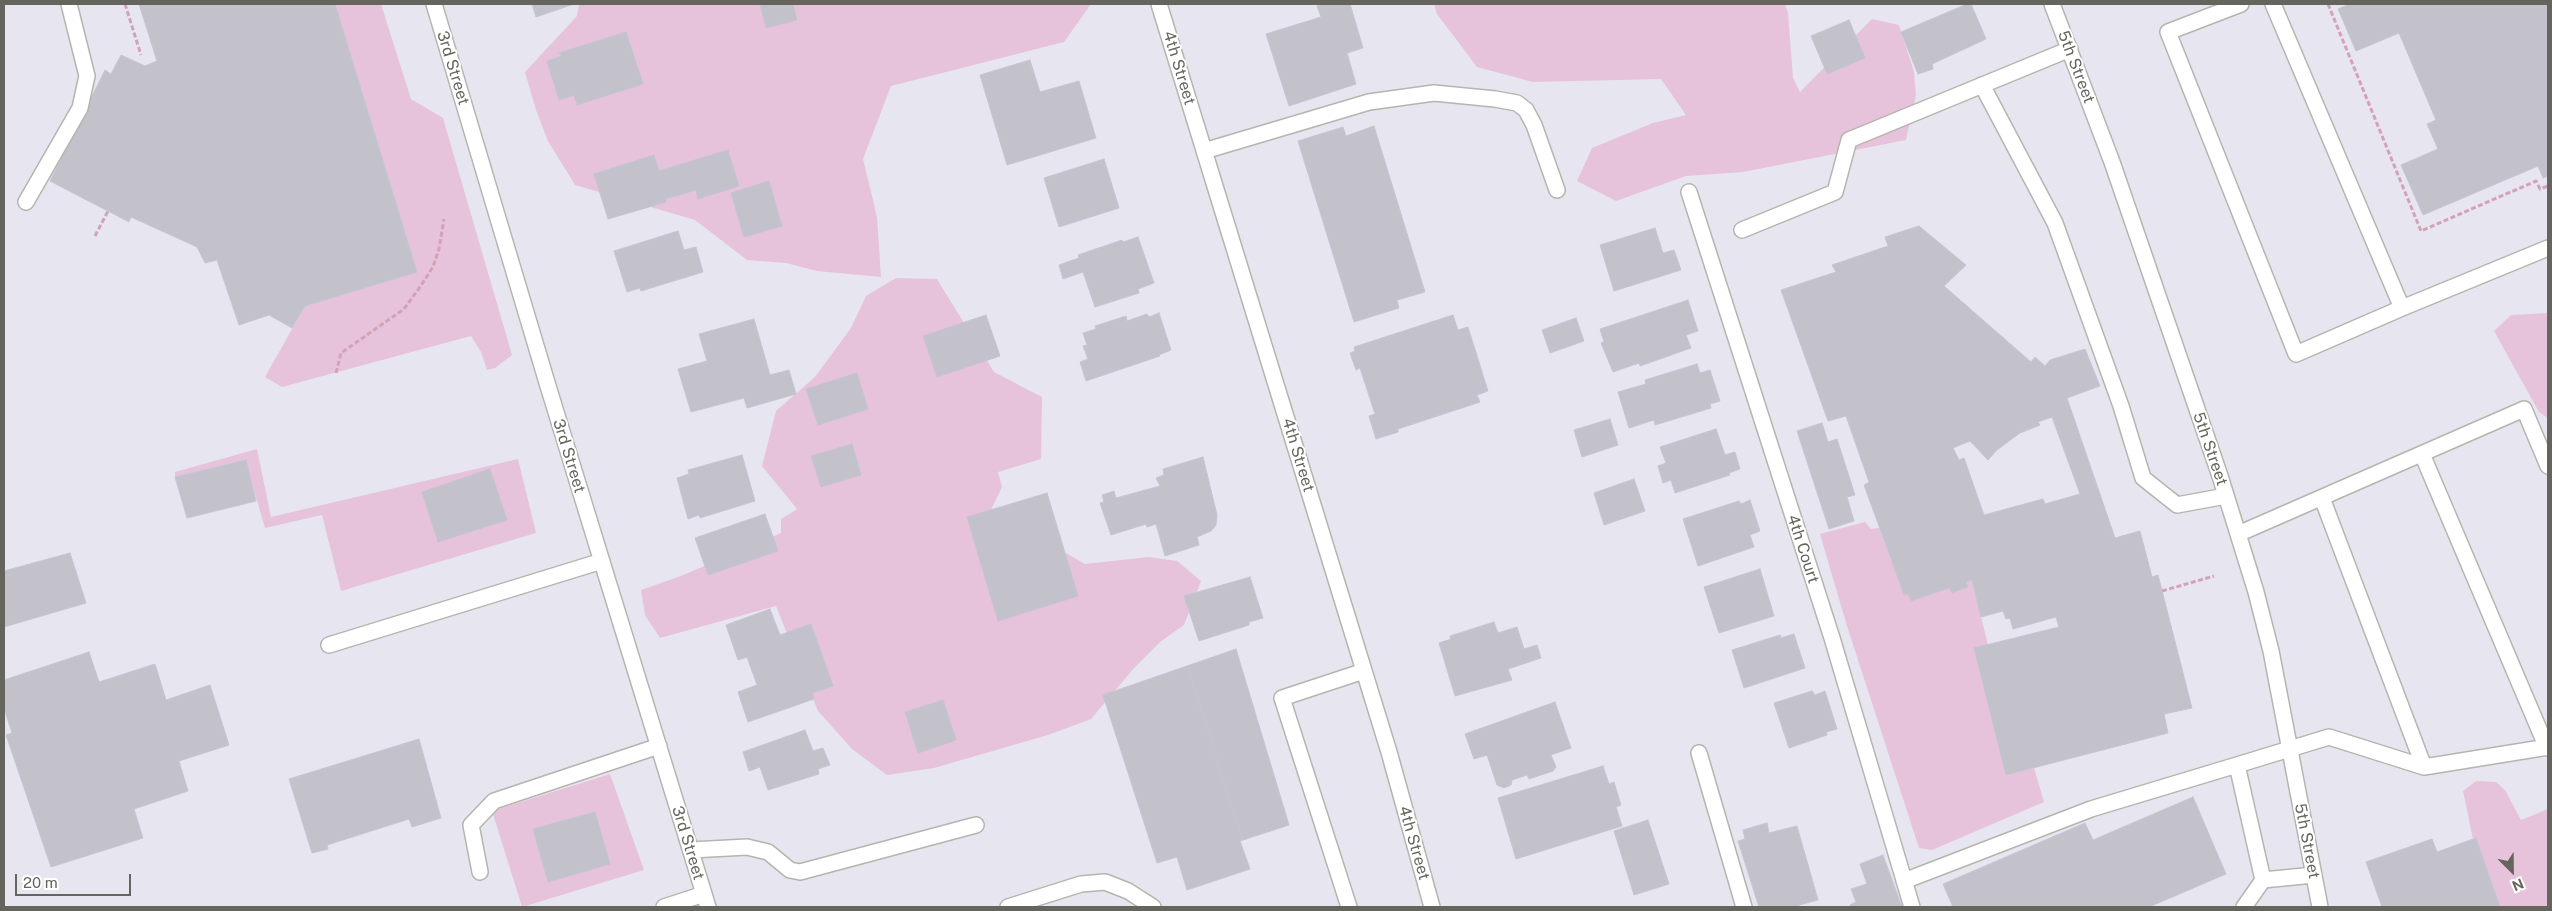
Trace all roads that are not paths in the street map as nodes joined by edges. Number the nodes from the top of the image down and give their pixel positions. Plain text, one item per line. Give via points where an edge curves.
1 (69, 4) edge
2 (434, 4) edge
3 (1160, 4) edge
4 (2052, 4) edge
5 (2241, 4) edge
6 (2273, 4) edge
7 (2070, 49) junction
8 (1982, 85) junction
9 (1204, 151) junction
10 (1557, 190) dead end
11 (1688, 192) dead end
12 (26, 202) dead end
13 (1742, 230) dead end
14 (2548, 248) edge
15 (2402, 308) junction
16 (2422, 454) junction
17 (2548, 466) edge
18 (2226, 496) junction
19 (2322, 498) junction
20 (2238, 534) junction
21 (602, 561) junction
22 (330, 645) dead end
23 (1364, 671) junction
24 (659, 746) junction
25 (2548, 748) edge
26 (2290, 749) junction
27 (1699, 753) dead end
28 (2237, 765) junction
29 (2424, 767) junction
30 (976, 825) dead end
31 (691, 850) junction
32 (480, 872) dead end
33 (2314, 875) junction
34 (2263, 880) junction
35 (1904, 881) junction
36 (706, 901) edge
37 (1012, 906) edge
38 (664, 907) edge
39 (1153, 907) edge
40 (1349, 907) edge
41 (1432, 907) edge
42 (1744, 907) edge
43 (1912, 907) edge
44 (2244, 907) edge
45 (2320, 907) edge

1 - 12 street via 87,76 80,108
2 - 21 street, 3rd Street
3 - 9 street, 4th Street
4 - 7 street, 5th Street
5 - 15 street via 2168,32 2296,354
6 - 15 street
7 - 8 street
7 - 18 street, 5th Street
8 - 13 street via 1849,140 1835,192
8 - 18 street via 2055,222 2121,406 2143,478 2177,505
9 - 10 street via 1368,102 1434,93 1494,99 1517,103 1526,110
9 - 23 street, 4th Street
11 - 35 street, 4th Court via 1832,638
14 - 15 street
16 - 17 street via 2524,409
16 - 19 street
16 - 25 street
18 - 20 street, 5th Street
19 - 20 street
19 - 29 street
20 - 26 street, 5th Street via 2271,651
21 - 22 street
21 - 24 street, 3rd Street
23 - 40 street via 1282,698
23 - 41 street, 4th Street
24 - 31 street, 3rd Street
24 - 32 street via 494,801 471,825
25 - 29 street
26 - 28 street
26 - 29 street via 2329,737
26 - 33 street, 5th Street
27 - 42 street
28 - 34 street
28 - 35 street via 2091,809
30 - 31 street via 800,872 790,870 768,852 747,847
31 - 36 street, 3rd Street
33 - 34 street
33 - 45 street, 5th Street
34 - 44 street
35 - 43 street, 4th Court
36 - 38 street
37 - 39 street via 1080,884 1105,882 1128,891

